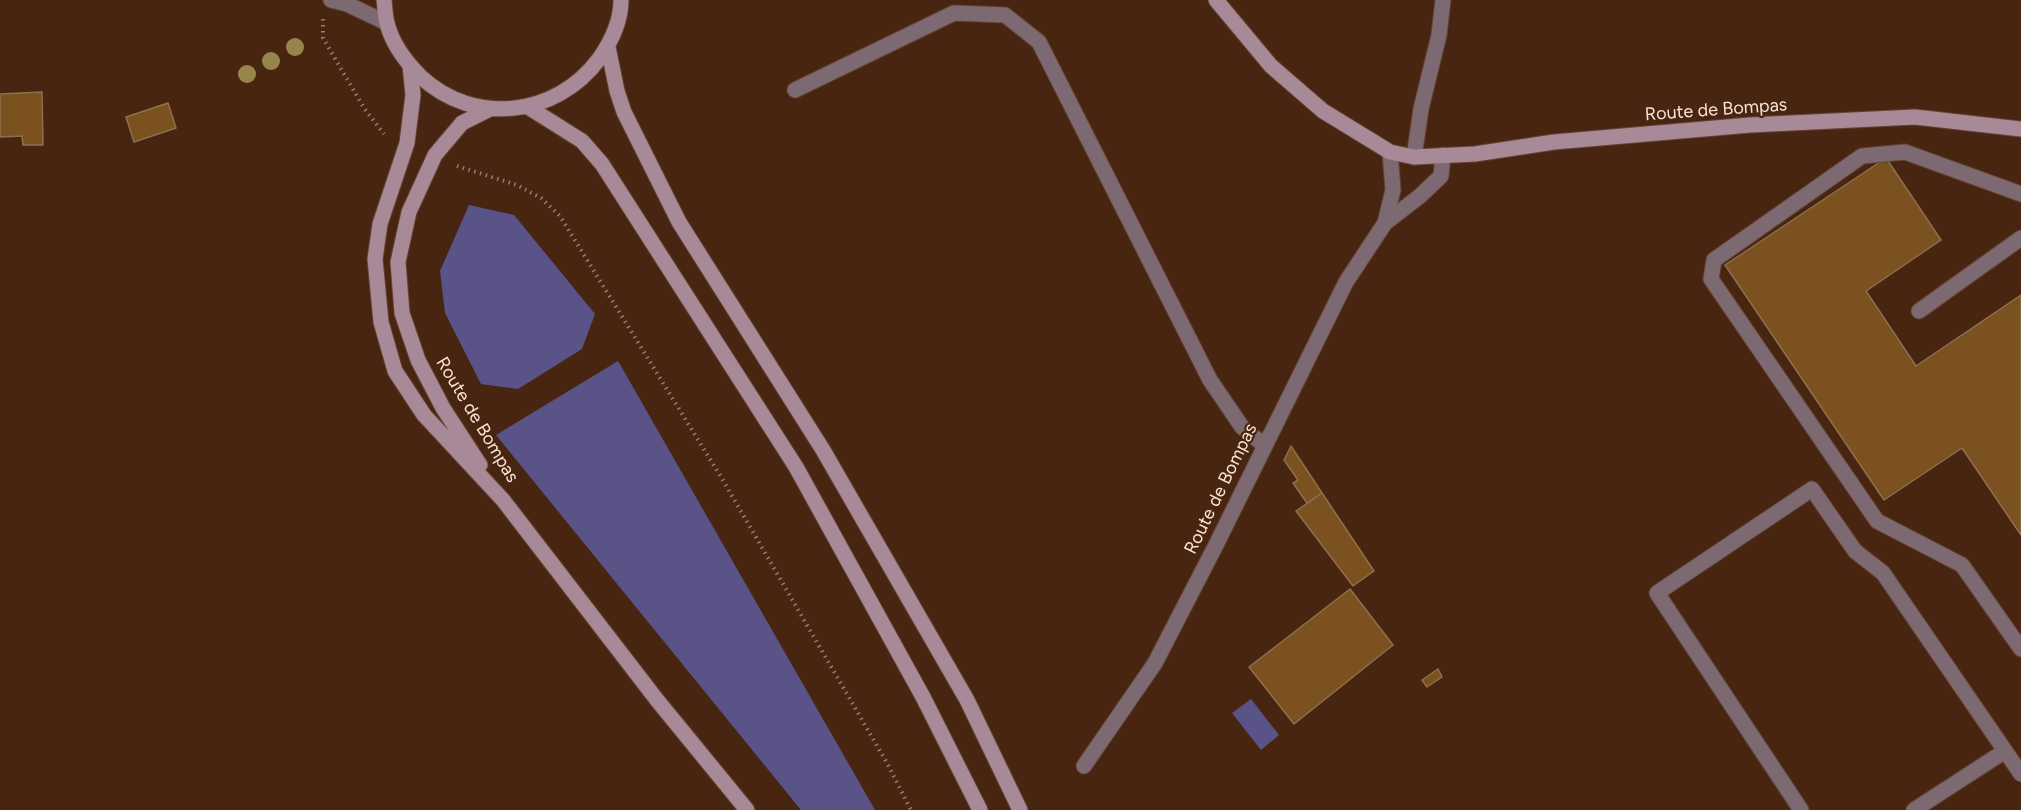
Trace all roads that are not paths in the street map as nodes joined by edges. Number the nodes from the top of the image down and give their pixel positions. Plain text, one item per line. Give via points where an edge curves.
1 (384, 0) edge
2 (1216, 0) edge
3 (1443, 0) edge
4 (625, 2) edge
5 (327, 5) edge
6 (387, 23) junction
7 (608, 47) junction
8 (410, 66) junction
9 (795, 90) dead end
10 (528, 107) junction
11 (490, 109) junction
12 (2021, 129) edge
13 (1390, 152) junction
14 (1443, 155) junction
15 (1414, 157) junction
16 (2021, 194) edge
17 (1385, 223) junction
18 (2021, 238) edge
19 (1919, 311) dead end
20 (1264, 446) junction
21 (503, 500) junction
22 (2021, 649) edge
23 (2005, 752) junction
24 (1084, 766) dead end
25 (2021, 774) edge
26 (747, 810) edge
27 (980, 810) edge
28 (1020, 810) edge
29 (1801, 810) edge
30 (1914, 810) edge

1 - 6 main road
2 - 13 main road, Route de Bompas via 1271,66 1323,111
3 - 15 street
4 - 7 main road
5 - 6 street via 347,4
6 - 8 main road
7 - 10 main road via 587,74 560,95
7 - 28 main road via 624,112 679,222 829,460 967,700
8 - 11 main road via 432,87 460,102
8 - 21 main road, Route de Bompas via 413,94 407,142 380,224 375,259 381,322 395,371 424,415
9 - 20 street via 954,13 1005,15 1039,42 1210,380 1242,426
10 - 11 main road
10 - 27 main road via 582,141 602,164 796,467 923,697
11 - 21 main road, Route de Bompas via 462,123 435,155 409,212 398,262 402,313 418,360 443,408
12 - 14 main road, Route de Bompas via 1914,117 1750,125
13 - 15 main road, Route de Bompas
13 - 17 street via 1393,190
14 - 15 main road, Route de Bompas
14 - 17 street via 1441,176
16 - 22 street via 1905,152 1862,156 1714,260 1712,279 1877,521 1962,566
17 - 20 street, Route de Bompas via 1346,282
18 - 19 street
20 - 24 street, Route de Bompas via 1155,663
21 - 26 main road, Route de Bompas
23 - 25 street
23 - 29 street via 1883,573 1855,551 1812,489 1657,593
23 - 30 street

